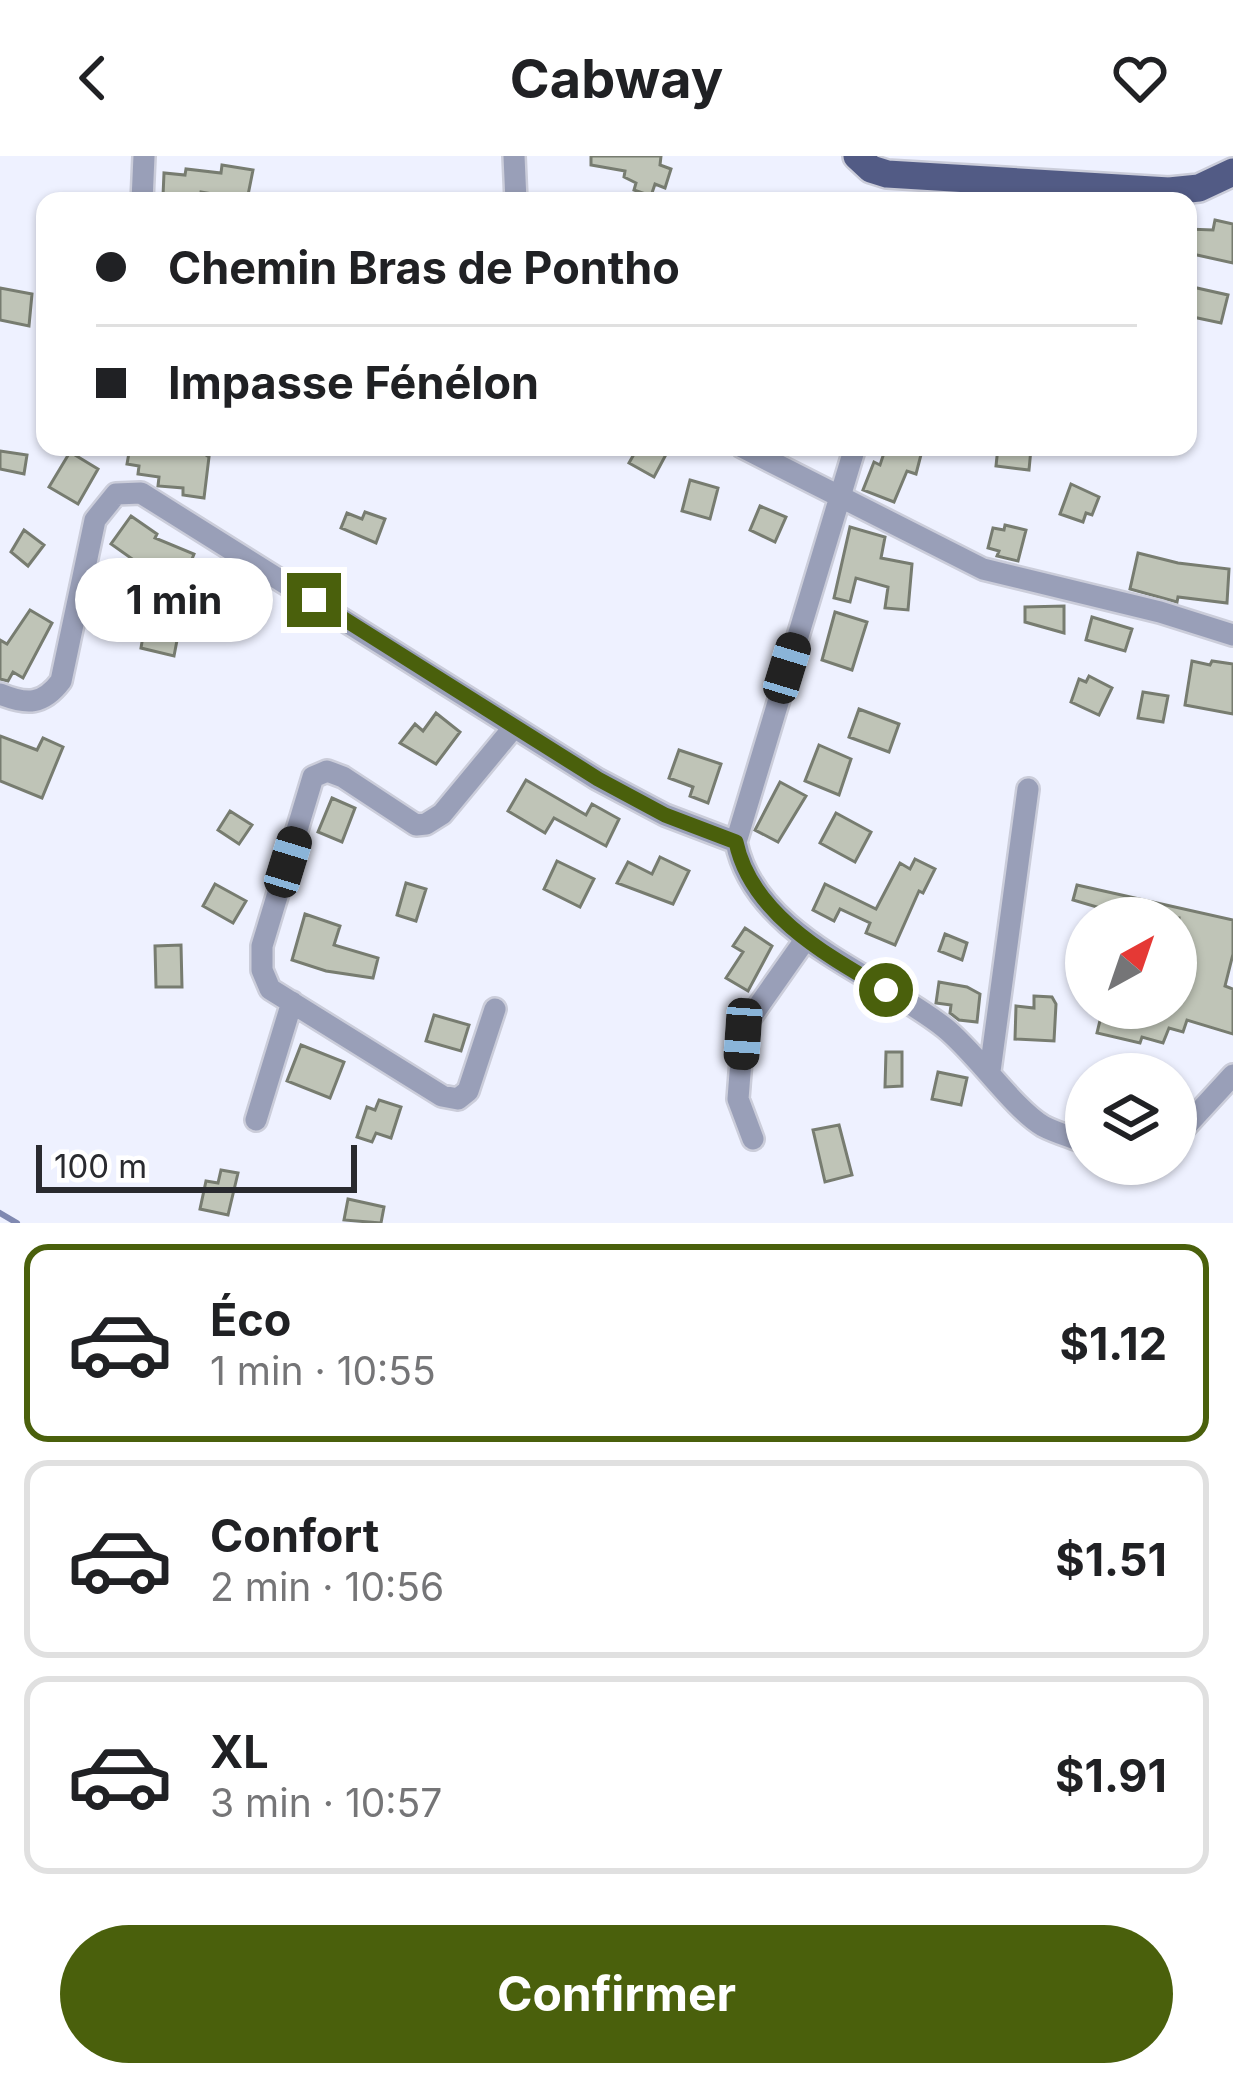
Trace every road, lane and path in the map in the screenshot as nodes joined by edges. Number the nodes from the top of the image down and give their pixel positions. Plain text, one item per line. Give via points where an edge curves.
1 (144, 156) edge
2 (514, 156) edge
3 (856, 156) edge
4 (1233, 172) edge
5 (142, 192) edge
6 (516, 192) edge
7 (760, 456) edge
8 (852, 456) edge
9 (838, 495) junction
10 (1233, 635) edge
11 (0, 694) edge
12 (514, 727) junction
13 (1028, 789) dead end
14 (736, 842) junction
15 (805, 940) junction
16 (292, 1002) junction
17 (495, 1009) dead end
18 (990, 1071) junction
19 (1233, 1075) edge
20 (1197, 1114) edge
21 (256, 1120) dead end
22 (1065, 1135) edge
23 (753, 1139) dead end

1 - 5 street
2 - 6 street
3 - 4 main road via 887,174 1169,191
7 - 9 street
8 - 9 street
9 - 10 street via 983,569
9 - 14 street
11 - 12 street via 35,701 61,681 95,520 107,501 127,491 154,499
12 - 14 street via 648,806
12 - 16 street via 427,824 343,777 313,777 262,946 270,989
13 - 18 street
14 - 15 street via 754,883
15 - 18 street via 941,1025
15 - 23 street via 743,1034 738,1099
16 - 17 street via 458,1099 468,1091
16 - 21 street
18 - 22 street via 1043,1126
19 - 20 street

